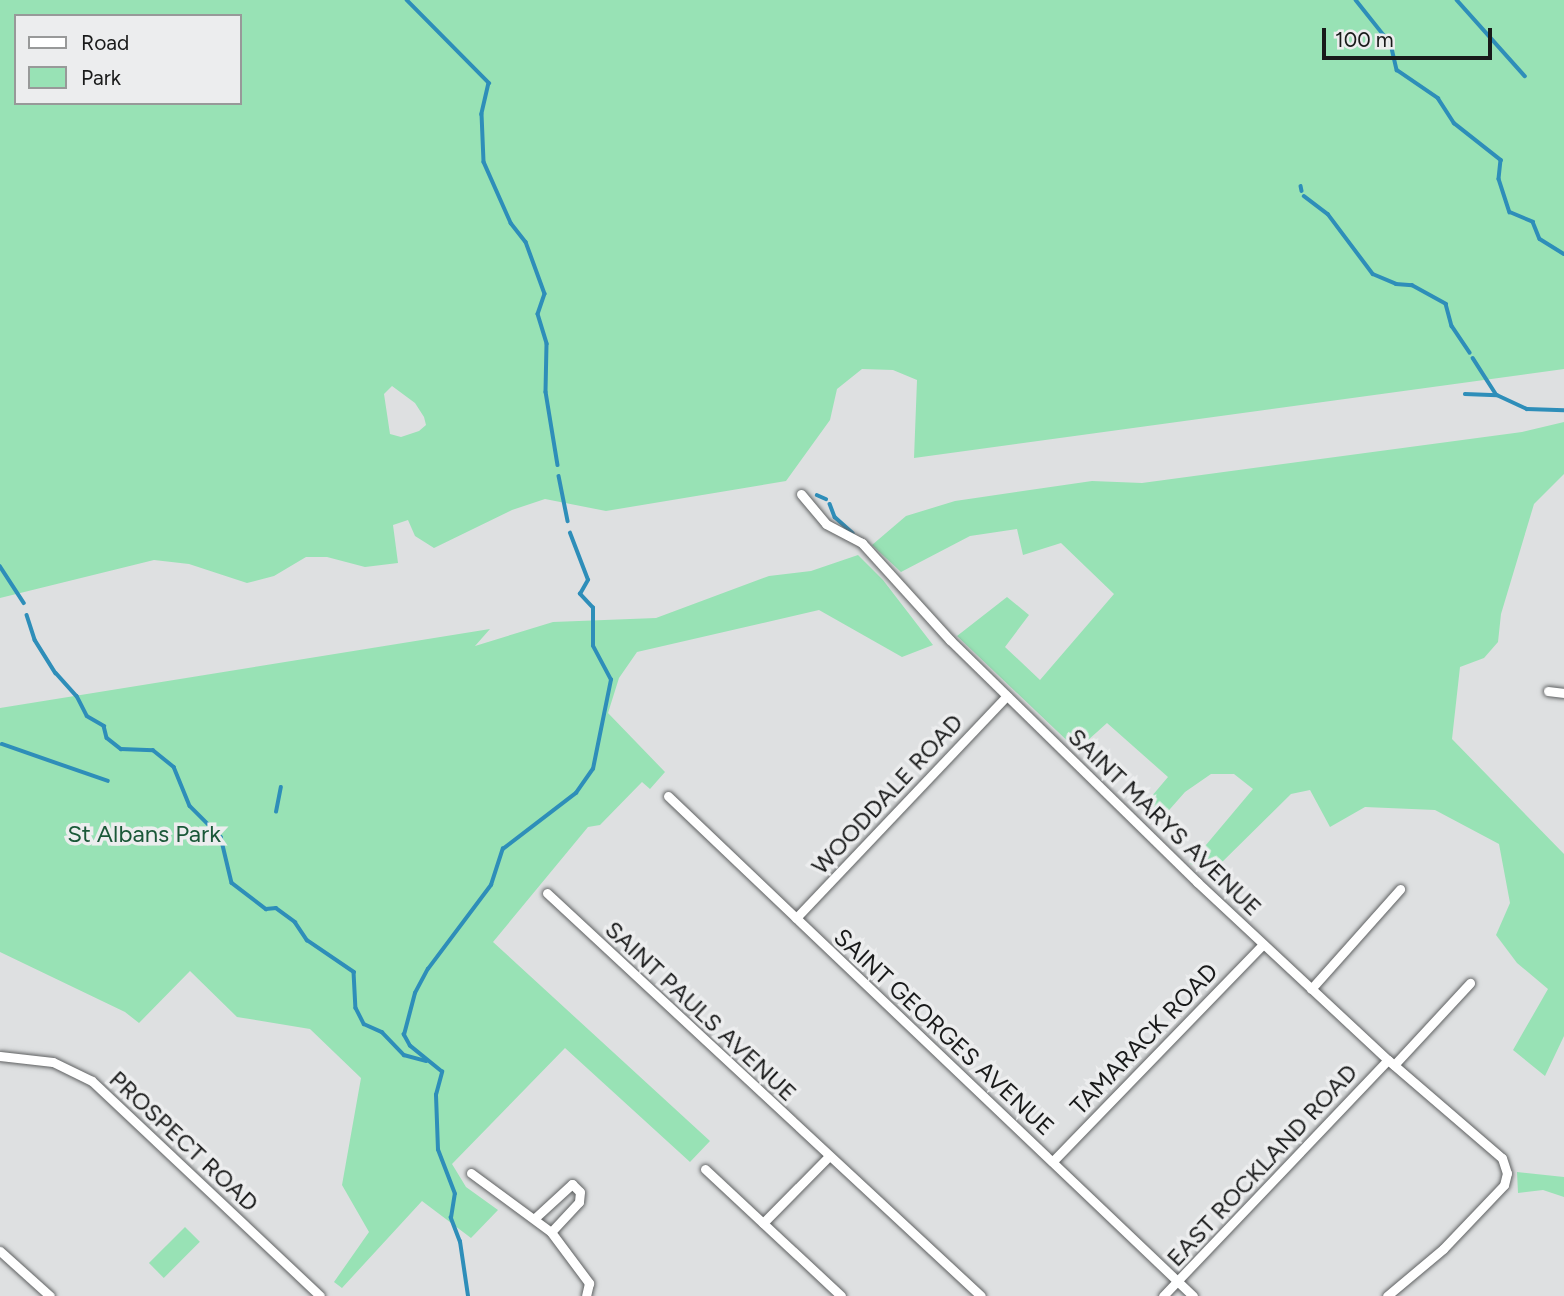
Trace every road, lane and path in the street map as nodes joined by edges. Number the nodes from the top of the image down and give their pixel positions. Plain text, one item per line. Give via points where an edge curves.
1 (801, 494) dead end
2 (1548, 691) dead end
3 (1564, 693) edge
4 (1007, 696) junction
5 (668, 796) dead end
6 (1400, 889) dead end
7 (547, 893) dead end
8 (796, 918) junction
9 (1263, 944) junction
10 (1470, 983) dead end
11 (1311, 989) junction
12 (0, 1056) edge
13 (1391, 1063) junction
14 (829, 1156) junction
15 (1053, 1161) junction
16 (705, 1169) dead end
17 (471, 1173) dead end
18 (536, 1217) junction
19 (763, 1223) junction
20 (551, 1232) junction
21 (0, 1251) edge
22 (1178, 1282) junction
23 (1164, 1294) edge
24 (588, 1295) edge
25 (50, 1296) edge
26 (320, 1296) edge
27 (841, 1296) edge
28 (981, 1296) edge
29 (1193, 1296) edge
30 (1387, 1296) edge

1 - 4 street, SAINT MARYS AVENUE via 826,524 862,543
2 - 3 street
4 - 8 street, WOODDALE ROAD
4 - 9 street, SAINT MARYS AVENUE
5 - 8 street, SAINT GEORGES AVENUE
6 - 11 street
7 - 14 street, SAINT PAULS AVENUE
8 - 15 street, SAINT GEORGES AVENUE
9 - 11 street, SAINT MARYS AVENUE
9 - 15 street, TAMARACK ROAD
10 - 13 street, EAST ROCKLAND ROAD
11 - 13 street, SAINT MARYS AVENUE
12 - 26 street, PROSPECT ROAD via 53,1062 92,1081
13 - 22 street, EAST ROCKLAND ROAD
13 - 30 street, SAINT MARYS AVENUE via 1498,1153 1507,1173 1504,1185 1443,1249
14 - 19 street
14 - 28 street, SAINT PAULS AVENUE
15 - 22 street, SAINT GEORGES AVENUE
16 - 19 street
17 - 18 street
18 - 20 street
18 - 20 street via 572,1184 580,1192 579,1202
19 - 27 street
20 - 24 street via 590,1283
21 - 25 street
22 - 23 street, EAST ROCKLAND ROAD
22 - 29 street, SAINT GEORGES AVENUE

